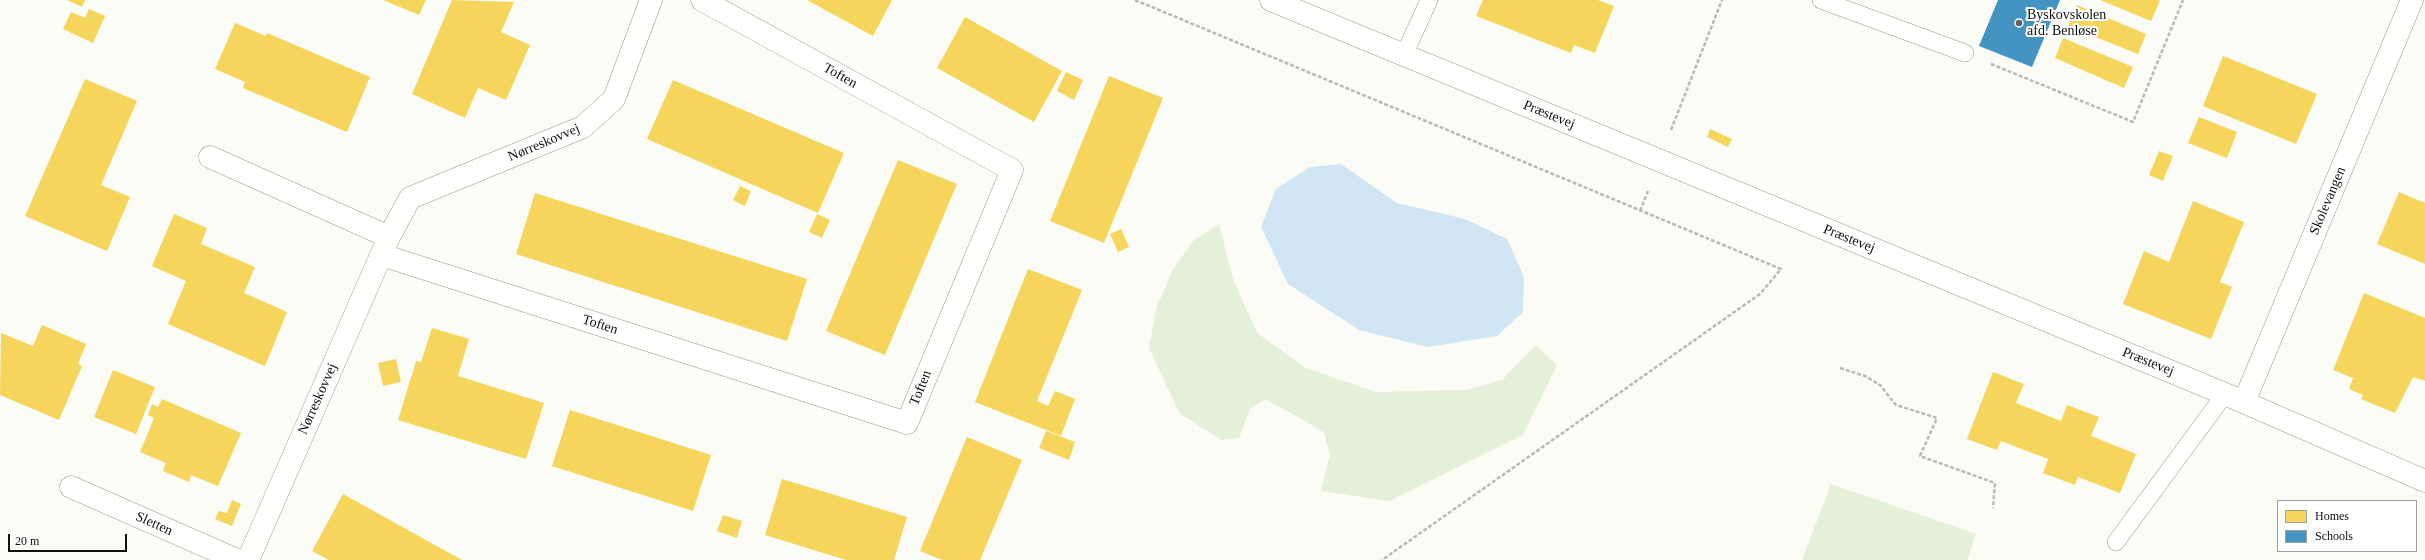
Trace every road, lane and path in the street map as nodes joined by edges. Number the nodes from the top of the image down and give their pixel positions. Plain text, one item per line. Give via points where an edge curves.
1 (651, 0) edge
2 (702, 0) edge
3 (1135, 0) edge
4 (1271, 0) edge
5 (1429, 0) edge
6 (1722, 0) edge
7 (1820, 0) edge
8 (2183, 0) edge
9 (2412, 0) edge
10 (1965, 53) joint
11 (1404, 55) junction
12 (210, 157) dead end
13 (1660, 160) junction
14 (1640, 211) junction
15 (385, 246) junction
16 (1840, 368) dead end
17 (2234, 398) junction
18 (2425, 481) edge
19 (71, 487) dead end
20 (1993, 508) dead end
21 (2116, 542) dead end
22 (238, 560) edge
23 (248, 560) edge
24 (1382, 560) edge

1 - 15 street, Nørreskovvej via 614,99 583,127 410,198
2 - 15 street, Toften via 1012,170 907,423
3 - 14 path
4 - 11 street, Præstevej
5 - 11 lane
6 - 13 path
7 - 10 lane
8 - 10 path via 2133,122
9 - 17 street, Skolevangen
11 - 13 street, Præstevej
12 - 15 street
13 - 14 path
13 - 17 street, Præstevej
14 - 24 path via 1781,269 1760,294
15 - 23 street, Nørreskovvej
16 - 20 path via 1865,376 1880,385 1896,405 1937,418 1920,456 1994,483
17 - 18 street, Præstevej
17 - 21 lane
19 - 22 street, Sletten

